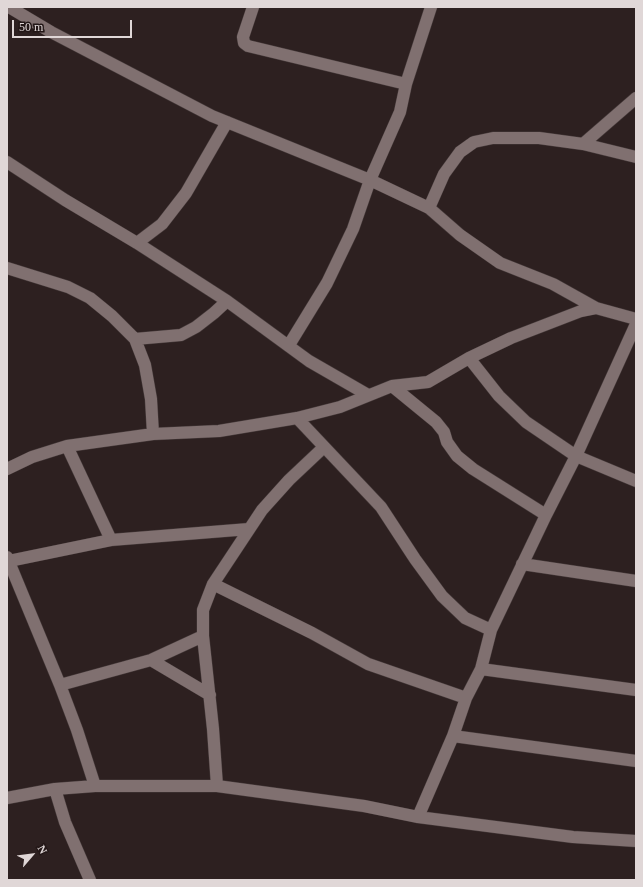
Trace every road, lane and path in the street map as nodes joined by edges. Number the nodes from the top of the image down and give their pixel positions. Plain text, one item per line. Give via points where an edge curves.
1 (9, 7) edge
2 (253, 7) edge
3 (431, 7) edge
4 (24, 11) edge
5 (406, 84) junction
6 (636, 98) edge
7 (227, 122) junction
8 (583, 144) junction
9 (636, 157) edge
10 (7, 162) edge
11 (370, 180) junction
12 (429, 208) junction
13 (137, 243) junction
14 (7, 268) edge
15 (227, 301) junction
16 (596, 308) junction
17 (636, 319) edge
18 (636, 324) edge
19 (135, 339) junction
20 (289, 345) junction
21 (469, 358) junction
22 (392, 386) junction
23 (368, 395) junction
24 (297, 418) junction
25 (153, 434) junction
26 (66, 446) junction
27 (324, 446) junction
28 (576, 456) junction
29 (7, 469) edge
30 (636, 481) edge
31 (546, 515) junction
32 (249, 529) junction
33 (111, 540) junction
34 (8, 559) edge
35 (522, 564) junction
36 (636, 581) edge
37 (213, 584) junction
38 (491, 630) junction
39 (203, 636) junction
40 (151, 660) junction
41 (481, 669) junction
42 (60, 685) junction
43 (636, 690) edge
44 (210, 695) junction
45 (466, 698) junction
46 (453, 736) junction
47 (636, 761) edge
48 (95, 786) junction
49 (217, 786) junction
50 (55, 789) junction
51 (7, 798) edge
52 (418, 817) junction
53 (636, 841) edge
54 (90, 880) edge

1 - 4 street
2 - 5 street via 243,38 248,46
3 - 5 street
4 - 7 street via 50,32
5 - 11 street via 400,112
6 - 8 street
7 - 11 street
7 - 13 street via 186,193 162,224
8 - 9 street
8 - 12 street via 539,138 492,138 474,142 460,152 444,174
10 - 13 street
11 - 12 street
11 - 20 street via 353,229 330,276
12 - 16 street via 460,235 500,263 553,284
13 - 15 street
14 - 19 street via 68,287 90,298
15 - 19 street via 196,327 181,335
15 - 20 street
16 - 17 street
16 - 21 street via 581,311 511,338
18 - 28 street
19 - 25 street via 145,365 151,399
20 - 23 street via 309,361
21 - 22 street via 428,382
21 - 28 street via 499,396 526,422
22 - 23 street
22 - 31 street via 436,422 456,456
23 - 24 street
24 - 25 street via 219,431
24 - 27 street
25 - 26 street
26 - 29 street via 32,457
26 - 33 street
27 - 32 street via 289,480
27 - 38 street via 381,507 442,596 464,618
28 - 30 street
28 - 31 street
31 - 35 street
32 - 33 street
32 - 37 street
33 - 34 street
34 - 42 street
35 - 36 street
35 - 38 street
37 - 39 street via 203,610
37 - 45 street via 368,664
38 - 41 street
39 - 40 street
39 - 44 street
40 - 42 street
40 - 44 street
41 - 43 street
41 - 45 street
42 - 48 street
44 - 49 street
45 - 46 street
46 - 47 street
46 - 52 street
48 - 49 street
48 - 50 street
49 - 52 street via 364,806
50 - 51 street
50 - 54 street
52 - 53 street via 573,837

